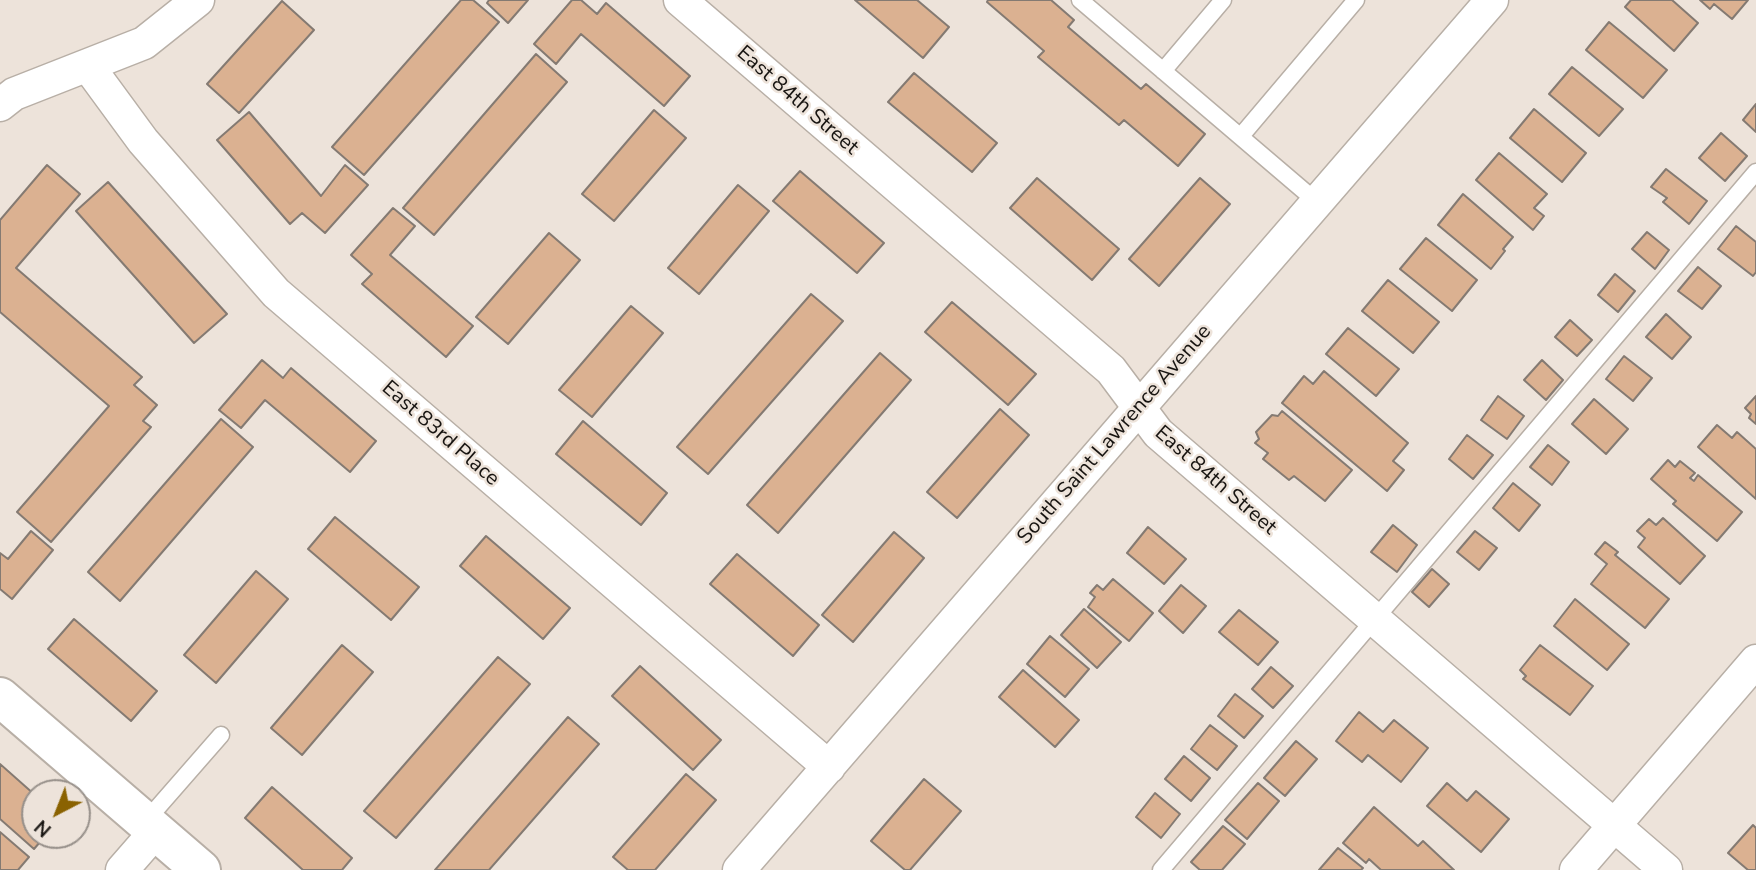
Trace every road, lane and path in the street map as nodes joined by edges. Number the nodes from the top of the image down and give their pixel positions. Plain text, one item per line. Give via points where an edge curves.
1 (198, 0) edge
2 (680, 0) edge
3 (1080, 0) edge
4 (1223, 0) edge
5 (1356, 0) edge
6 (1492, 0) edge
7 (88, 66) junction
8 (1163, 71) junction
9 (0, 105) edge
10 (1241, 136) junction
11 (1756, 172) edge
12 (1317, 202) junction
13 (1138, 409) junction
14 (1374, 619) junction
15 (1756, 661) edge
16 (0, 697) edge
17 (221, 735) dead end
18 (828, 767) junction
19 (1614, 825) junction
20 (151, 827) junction
21 (122, 870) edge
22 (201, 870) edge
23 (739, 870) edge
24 (1161, 870) edge
25 (1576, 870) edge
26 (1666, 870) edge

1 - 7 street via 144,43
2 - 13 street, East 84th Street via 1111,370
3 - 8 lane
4 - 8 lane
5 - 10 lane
6 - 12 street, South Saint Lawrence Avenue
7 - 9 street via 14,94
7 - 18 street, East 83rd Place via 143,141 276,293
8 - 10 lane
10 - 12 lane
11 - 14 lane
12 - 13 street, South Saint Lawrence Avenue
13 - 14 street, East 84th Street via 1158,433
13 - 18 street, South Saint Lawrence Avenue
14 - 19 street, East 84th Street
14 - 24 lane
15 - 19 street
16 - 20 street
17 - 20 lane
18 - 23 street, South Saint Lawrence Avenue
19 - 25 street
19 - 26 street, East 84th Street
20 - 21 street
20 - 22 street

